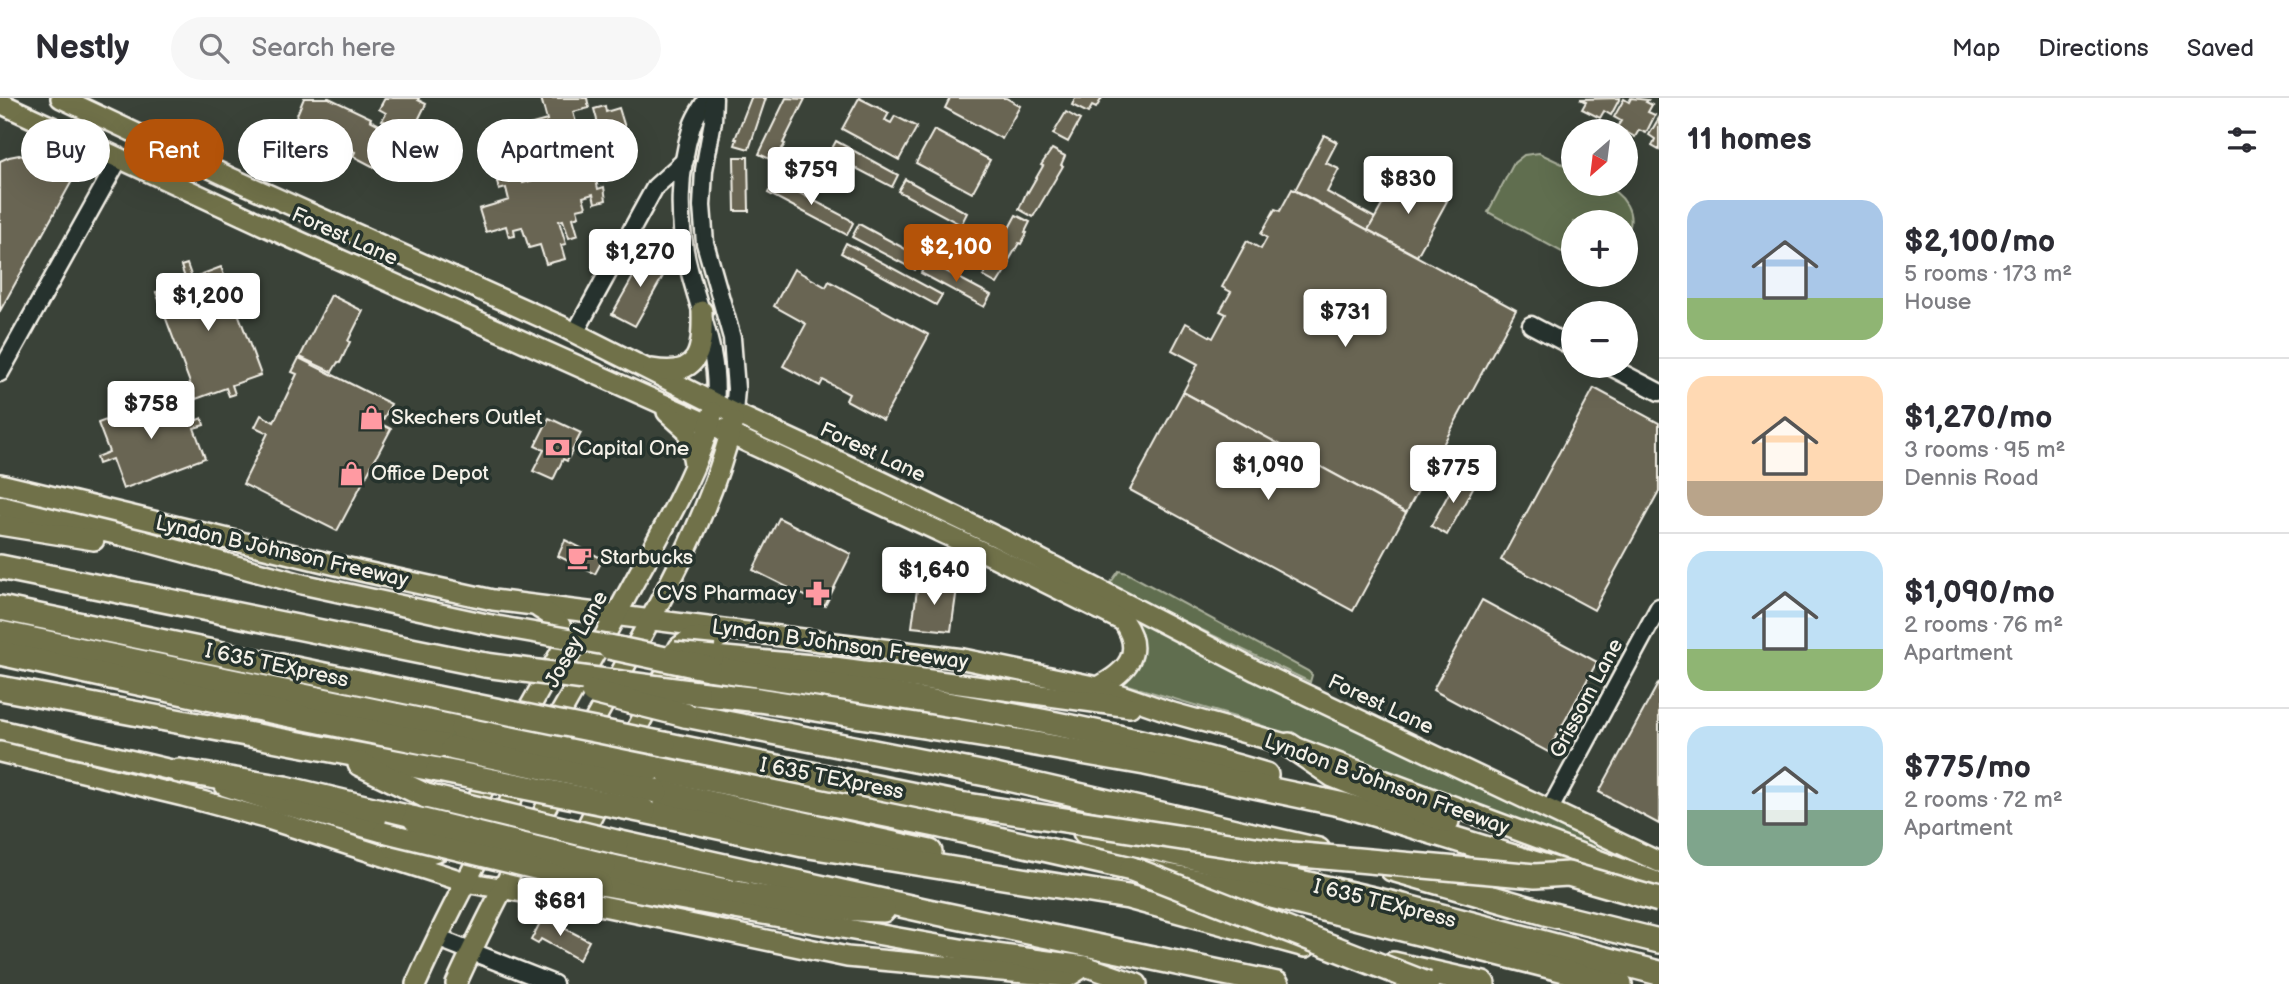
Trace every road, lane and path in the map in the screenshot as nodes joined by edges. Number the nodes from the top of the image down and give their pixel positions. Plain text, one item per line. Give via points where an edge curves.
1 (61, 98) edge
2 (707, 98) edge
3 (714, 98) edge
4 (0, 103) edge
5 (124, 128) edge
6 (124, 148) edge
7 (118, 159) junction
8 (685, 160) junction
9 (224, 174) edge
10 (342, 228) junction
11 (704, 228) junction
12 (683, 231) junction
13 (330, 254) junction
14 (517, 306) junction
15 (702, 311) junction
16 (1531, 325) dead end
17 (505, 331) junction
18 (575, 333) junction
19 (1561, 341) edge
20 (645, 368) junction
21 (0, 373) edge
22 (1632, 378) edge
23 (1659, 392) edge
24 (644, 394) junction
25 (715, 404) junction
26 (734, 413) junction
27 (710, 425) junction
28 (730, 434) junction
29 (774, 455) junction
30 (694, 466) junction
31 (716, 480) junction
32 (0, 484) edge
33 (0, 506) edge
34 (0, 525) edge
35 (192, 556) junction
36 (0, 567) edge
37 (1096, 598) junction
38 (535, 606) junction
39 (1659, 607) edge
40 (0, 608) edge
41 (616, 615) junction
42 (651, 619) junction
43 (0, 633) edge
44 (761, 633) junction
45 (609, 647) joint
46 (0, 653) edge
47 (711, 662) junction
48 (485, 665) junction
49 (1098, 687) junction
50 (0, 688) edge
51 (1173, 713) junction
52 (0, 730) edge
53 (457, 738) junction
54 (1289, 745) junction
55 (331, 751) junction
56 (0, 752) edge
57 (179, 771) junction
58 (650, 801) junction
59 (1344, 805) junction
60 (967, 806) junction
61 (1550, 809) junction
62 (348, 846) junction
63 (1659, 862) edge
64 (1132, 869) junction
65 (1568, 874) junction
66 (602, 875) junction
67 (465, 882) junction
68 (1659, 883) edge
69 (502, 888) junction
70 (1659, 902) edge
71 (603, 906) junction
72 (928, 911) junction
73 (437, 937) junction
74 (1659, 941) edge
75 (470, 953) junction
76 (1085, 966) junction
77 (1659, 973) edge
78 (416, 984) edge
79 (456, 984) edge
80 (554, 984) edge
81 (1137, 984) edge
82 (1277, 984) edge
83 (1427, 984) edge
84 (1483, 984) edge
85 (1620, 984) edge

1 - 5 main road, Forest Lane
2 - 8 street, Josey Lane via 692,124
3 - 11 street via 704,170
4 - 7 main road, Forest Lane
6 - 7 main road
7 - 13 main road, Forest Lane
7 - 21 street
8 - 12 street, Josey Lane
8 - 18 street via 655,187
9 - 10 main road, Forest Lane
10 - 13 main road
10 - 14 main road, Forest Lane
11 - 12 street
11 - 26 street via 732,338
12 - 15 street, Josey Lane via 688,268
13 - 17 main road, Forest Lane
14 - 17 main road
14 - 18 main road, Forest Lane
15 - 20 main road via 703,339 692,363 677,370
15 - 25 street, Josey Lane via 714,361
16 - 19 street
17 - 24 main road, Forest Lane
18 - 20 main road, Forest Lane
20 - 25 main road, Forest Lane
22 - 23 street
24 - 27 main road, Forest Lane
24 - 30 main road via 688,431
25 - 26 main road, Forest Lane
25 - 27 main road, Josey Lane
26 - 28 main road
26 - 37 main road, Forest Lane via 910,494
27 - 28 main road, Forest Lane
27 - 30 main road, Josey Lane
28 - 29 main road, Forest Lane
28 - 31 main road
29 - 31 main road via 745,454
29 - 37 main road, Forest Lane
30 - 41 main road, Josey Lane
31 - 42 main road
32 - 38 main road, Lyndon B Johnson Freeway via 361,571
33 - 35 main road
34 - 35 main road
35 - 45 main road, bridge via 390,605
36 - 48 highway
37 - 49 main road via 1123,621 1134,643 1123,672
37 - 61 main road, Forest Lane
38 - 41 main road, Lyndon B Johnson Freeway
38 - 62 main road via 559,623 565,639 562,650 453,843 436,853 418,854 377,843
39 - 61 street, Grissom Lane
40 - 60 highway, I 635 TEXpress, bridge
41 - 42 main road, Lyndon B Johnson Freeway
41 - 67 main road, Josey Lane
42 - 44 main road, Lyndon B Johnson Freeway
42 - 69 main road
43 - 53 highway, I 635 TEXpress
44 - 49 main road, Lyndon B Johnson Freeway via 963,659
44 - 71 main road via 738,639 691,639 679,647 565,870 568,892
45 - 47 highway, bridge
46 - 53 highway via 207,698
47 - 51 main road via 834,667
47 - 59 highway via 1147,743 1307,788
48 - 59 highway, bridge via 759,700 1024,741
48 - 74 highway, bridge via 685,715 991,775 1283,841
49 - 51 main road, Lyndon B Johnson Freeway
50 - 55 highway
51 - 54 main road, Lyndon B Johnson Freeway
52 - 57 main road
53 - 58 highway, bridge
53 - 64 highway, I 635 TEXpress, bridge via 941,826
54 - 68 main road, Lyndon B Johnson Freeway
54 - 70 highway via 1333,775
55 - 58 highway, bridge
55 - 72 highway, bridge via 426,796
56 - 62 main road via 183,796
57 - 66 main road, bridge via 383,832
57 - 66 highway, bridge via 285,788 415,819
58 - 84 highway via 825,827
59 - 65 highway
60 - 65 highway, bridge via 1280,853 1535,876
60 - 77 highway, I 635 TEXpress, bridge via 1403,906
61 - 63 main road, Forest Lane
62 - 67 main road
64 - 83 highway, bridge
64 - 85 highway, I 635 TEXpress, bridge via 1268,895
65 - 70 highway, bridge
66 - 72 highway via 846,909
66 - 76 main road via 966,950
67 - 69 main road
67 - 73 main road, Josey Lane
69 - 71 main road
69 - 75 main road
71 - 76 main road via 847,957 1068,977
72 - 82 highway
73 - 75 street
73 - 78 main road, Josey Lane
75 - 79 main road
75 - 80 street
76 - 81 main road

